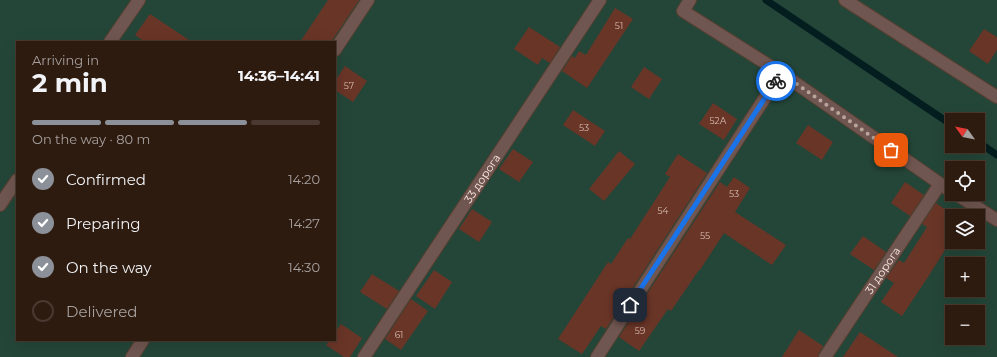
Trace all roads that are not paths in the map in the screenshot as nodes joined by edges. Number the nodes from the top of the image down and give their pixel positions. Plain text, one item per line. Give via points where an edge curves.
1 (138, 0) edge
2 (368, 0) edge
3 (600, 0) edge
4 (690, 0) edge
5 (845, 0) edge
6 (111, 41) edge
7 (336, 48) edge
8 (781, 73) junction
9 (997, 97) edge
10 (16, 182) edge
11 (940, 184) junction
12 (945, 187) edge
13 (967, 201) edge
14 (0, 206) edge
15 (997, 220) edge
16 (142, 341) edge
17 (132, 357) edge
18 (364, 357) edge
19 (597, 357) edge
20 (825, 357) edge

1 - 6 street
2 - 7 street
3 - 18 street, 33 дорога
4 - 8 street via 683,11
5 - 9 street
8 - 11 street
8 - 19 street
10 - 14 street
11 - 12 street
11 - 20 street, 31 дорога
13 - 15 street
16 - 17 street

